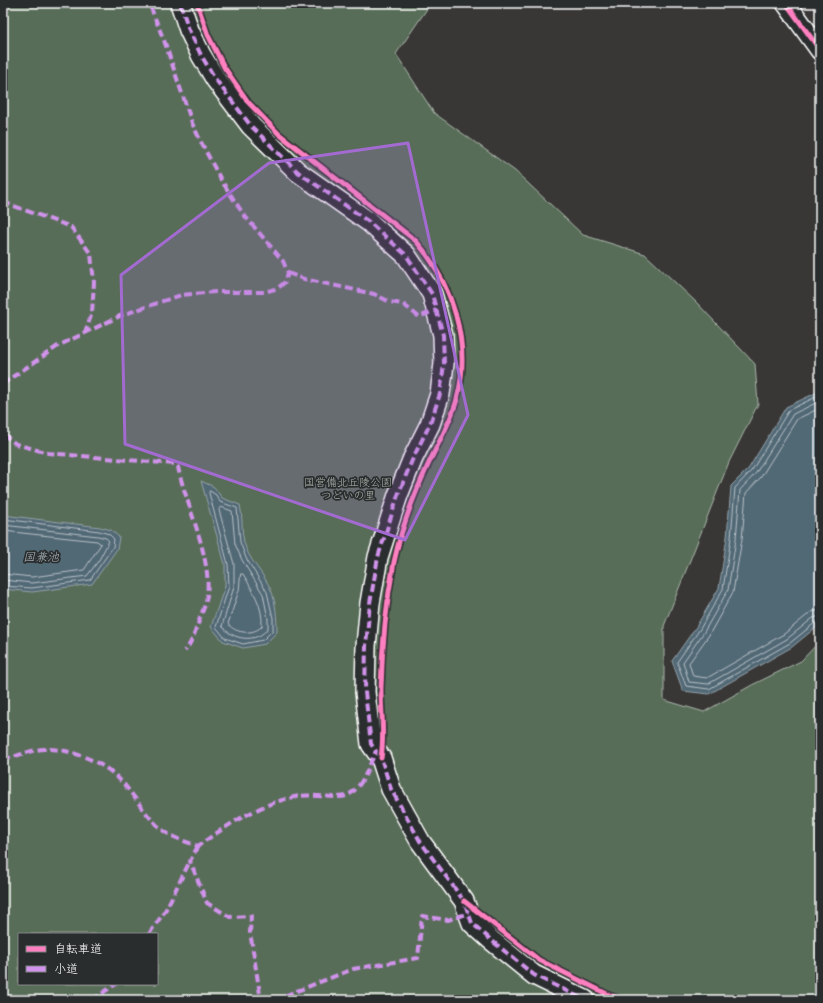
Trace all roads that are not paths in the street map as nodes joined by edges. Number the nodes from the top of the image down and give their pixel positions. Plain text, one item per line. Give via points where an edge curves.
1 (180, 3) edge
2 (786, 3) edge
3 (820, 50) edge
4 (585, 1000) edge

1 - 4 street via 201,55 250,126 298,172 369,222 406,255 432,294 443,335 444,364 440,394 430,424 398,495 378,557 366,646 365,692 371,744 381,758 391,789 420,841 464,901 472,923 534,975
2 - 3 street

